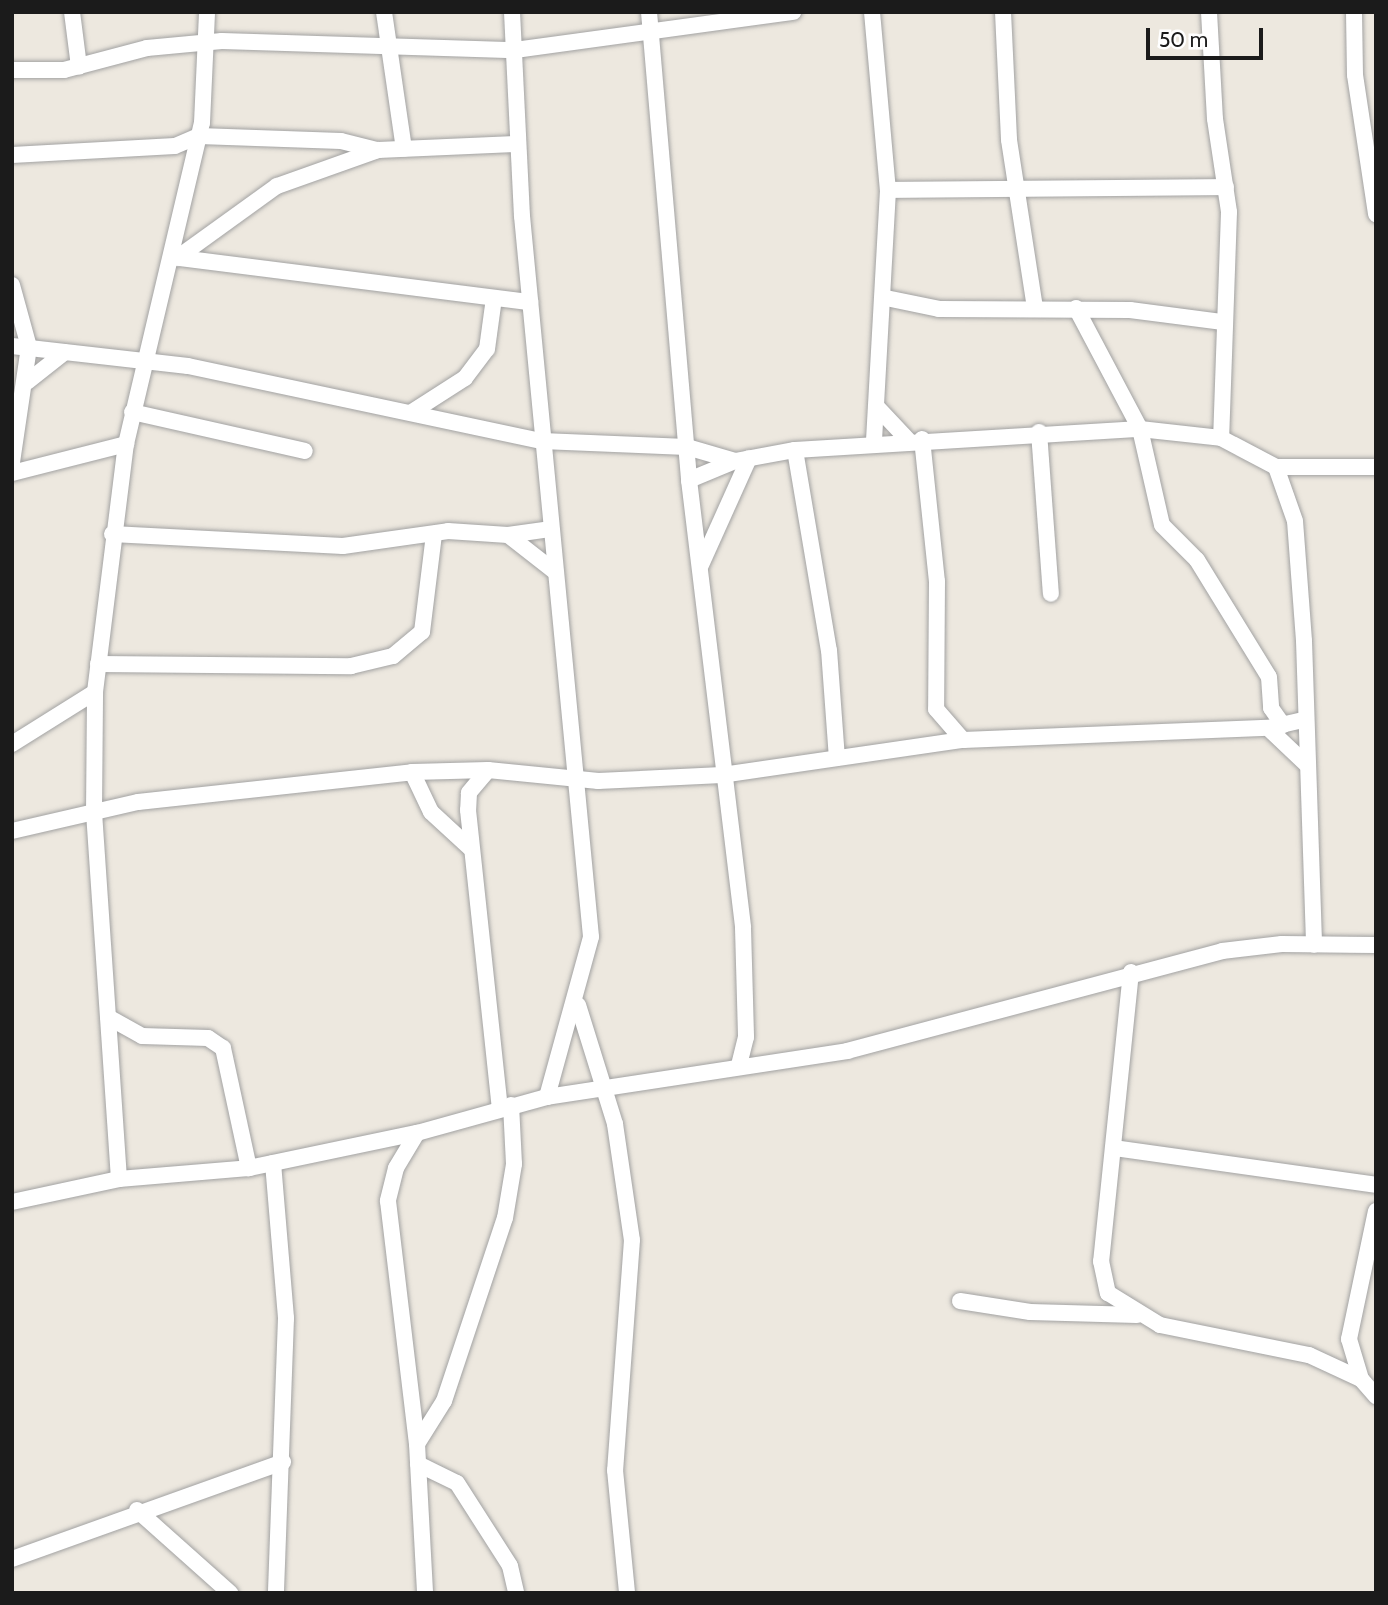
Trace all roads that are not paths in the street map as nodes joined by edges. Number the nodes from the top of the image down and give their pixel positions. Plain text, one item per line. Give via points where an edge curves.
1 (72, 12) edge
2 (207, 12) edge
3 (384, 12) edge
4 (512, 12) edge
5 (649, 12) edge
6 (793, 12) edge
7 (872, 12) edge
8 (1003, 12) edge
9 (1209, 12) edge
10 (1354, 12) edge
11 (736, 17) edge
12 (652, 35) junction
13 (207, 42) junction
14 (390, 49) junction
15 (515, 50) junction
16 (79, 67) junction
17 (12, 70) edge
18 (199, 136) junction
19 (516, 144) junction
20 (175, 146) junction
21 (404, 149) junction
22 (378, 150) junction
23 (12, 155) edge
24 (189, 166) junction
25 (1226, 187) junction
26 (1018, 189) junction
27 (888, 190) junction
28 (1376, 214) edge
29 (174, 258) junction
30 (12, 285) edge
31 (494, 298) junction
32 (886, 298) junction
33 (530, 302) junction
34 (1035, 307) junction
35 (1076, 308) junction
36 (1223, 322) junction
37 (20, 346) edge
38 (65, 352) junction
39 (144, 359) junction
40 (27, 382) junction
41 (877, 407) junction
42 (132, 412) junction
43 (412, 412) junction
44 (1140, 429) junction
45 (1039, 432) junction
46 (1221, 438) junction
47 (915, 439) junction
48 (542, 441) junction
49 (874, 443) junction
50 (126, 444) junction
51 (687, 447) junction
52 (795, 450) junction
53 (305, 451) dead end
54 (742, 459) junction
55 (12, 462) edge
56 (1276, 467) junction
57 (1376, 467) edge
58 (12, 473) edge
59 (690, 480) junction
60 (550, 529) junction
61 (112, 534) junction
62 (434, 534) junction
63 (508, 535) junction
64 (701, 566) junction
65 (554, 571) junction
66 (1051, 594) dead end
67 (98, 664) junction
68 (95, 692) junction
69 (1304, 720) junction
70 (1275, 727) junction
71 (963, 740) junction
72 (12, 744) edge
73 (837, 758) junction
74 (1306, 764) junction
75 (488, 770) junction
76 (412, 772) junction
77 (722, 775) junction
78 (577, 777) junction
79 (94, 811) junction
80 (12, 831) edge
81 (470, 848) junction
82 (1314, 945) junction
83 (1376, 945) edge
84 (1131, 972) junction
85 (578, 1005) junction
86 (108, 1017) junction
87 (740, 1066) junction
88 (604, 1091) junction
89 (547, 1097) junction
90 (506, 1106) junction
91 (417, 1133) junction
92 (1114, 1148) junction
93 (274, 1163) junction
94 (249, 1168) junction
95 (119, 1179) junction
96 (1376, 1185) edge
97 (12, 1202) edge
98 (1376, 1211) edge
99 (960, 1301) dead end
100 (1137, 1315) junction
101 (1361, 1379) junction
102 (1376, 1396) edge
103 (417, 1444) junction
104 (283, 1462) junction
105 (418, 1464) junction
106 (137, 1510) junction
107 (12, 1559) edge
108 (230, 1593) edge
109 (276, 1593) edge
110 (425, 1593) edge
111 (516, 1593) edge
112 (627, 1593) edge

1 - 16 street
2 - 13 street
3 - 14 street
4 - 15 street
5 - 12 street
6 - 11 street
7 - 27 street
8 - 26 street via 1004,91
9 - 25 street
10 - 28 street via 1355,75
11 - 12 street
12 - 15 street
12 - 51 street
13 - 14 street
13 - 16 street via 147,48
13 - 18 street
14 - 15 street
14 - 21 street
15 - 19 street
16 - 17 street
18 - 20 street
18 - 22 street via 341,141
18 - 24 street
19 - 21 street
19 - 33 street
20 - 23 street
20 - 24 street
21 - 22 street
22 - 29 street via 277,186
24 - 29 street
25 - 26 street
25 - 36 street
26 - 27 street
26 - 34 street
27 - 32 street
29 - 31 street
29 - 39 street
30 - 37 street
31 - 33 street
31 - 43 street via 487,349 465,378
32 - 34 street via 939,309
32 - 41 street
33 - 48 street
34 - 35 street
35 - 36 street
35 - 44 street
36 - 46 street
37 - 38 street
37 - 40 street
38 - 39 street
38 - 40 street
39 - 42 street
39 - 43 street
40 - 55 street
41 - 47 street
41 - 49 street
42 - 50 street
42 - 53 street
43 - 48 street
44 - 45 street
44 - 46 street
44 - 70 street via 1163,525 1197,560 1269,677
45 - 47 street
45 - 66 street
46 - 56 street
47 - 49 street
47 - 71 street via 937,581 936,709
48 - 51 street
48 - 60 street
49 - 52 street
50 - 58 street
50 - 61 street
51 - 54 street
51 - 59 street
52 - 54 street
52 - 73 street via 829,650
54 - 59 street
54 - 64 street
56 - 57 street
56 - 69 street via 1295,521
59 - 64 street
60 - 63 street
60 - 65 street
61 - 62 street via 290,546
61 - 67 street
62 - 63 street
62 - 67 street via 422,632 393,656 351,666
63 - 65 street
64 - 77 street
65 - 78 street
67 - 68 street
68 - 72 street
68 - 79 street
69 - 70 street
69 - 74 street
70 - 71 street
70 - 74 street
71 - 73 street
73 - 77 street
74 - 82 street
75 - 76 street
75 - 78 street
75 - 81 street via 469,793
76 - 79 street
76 - 81 street via 431,812
77 - 78 street
77 - 87 street via 743,928 746,1037
78 - 85 street via 592,937
79 - 80 street
79 - 86 street
81 - 90 street
82 - 83 street
82 - 84 street via 1249,946
84 - 87 street via 847,1051
84 - 92 street
85 - 88 street
85 - 89 street
86 - 94 street via 142,1036 208,1038 223,1048
86 - 95 street
87 - 88 street
88 - 89 street
88 - 112 street via 622,1159 632,1240 615,1470
89 - 90 street
90 - 91 street
90 - 103 street via 514,1164 505,1218 444,1401
91 - 93 street
91 - 103 street via 396,1168 388,1201
92 - 96 street
92 - 100 street via 1101,1261 1108,1293
93 - 94 street
93 - 104 street via 286,1318
94 - 95 street
95 - 97 street
98 - 101 street via 1350,1321
99 - 100 street via 1030,1312
100 - 101 street via 1215,1340 1310,1355
101 - 102 street
103 - 105 street
104 - 106 street
104 - 109 street
105 - 110 street
105 - 111 street via 457,1483 510,1566
106 - 107 street
106 - 108 street

